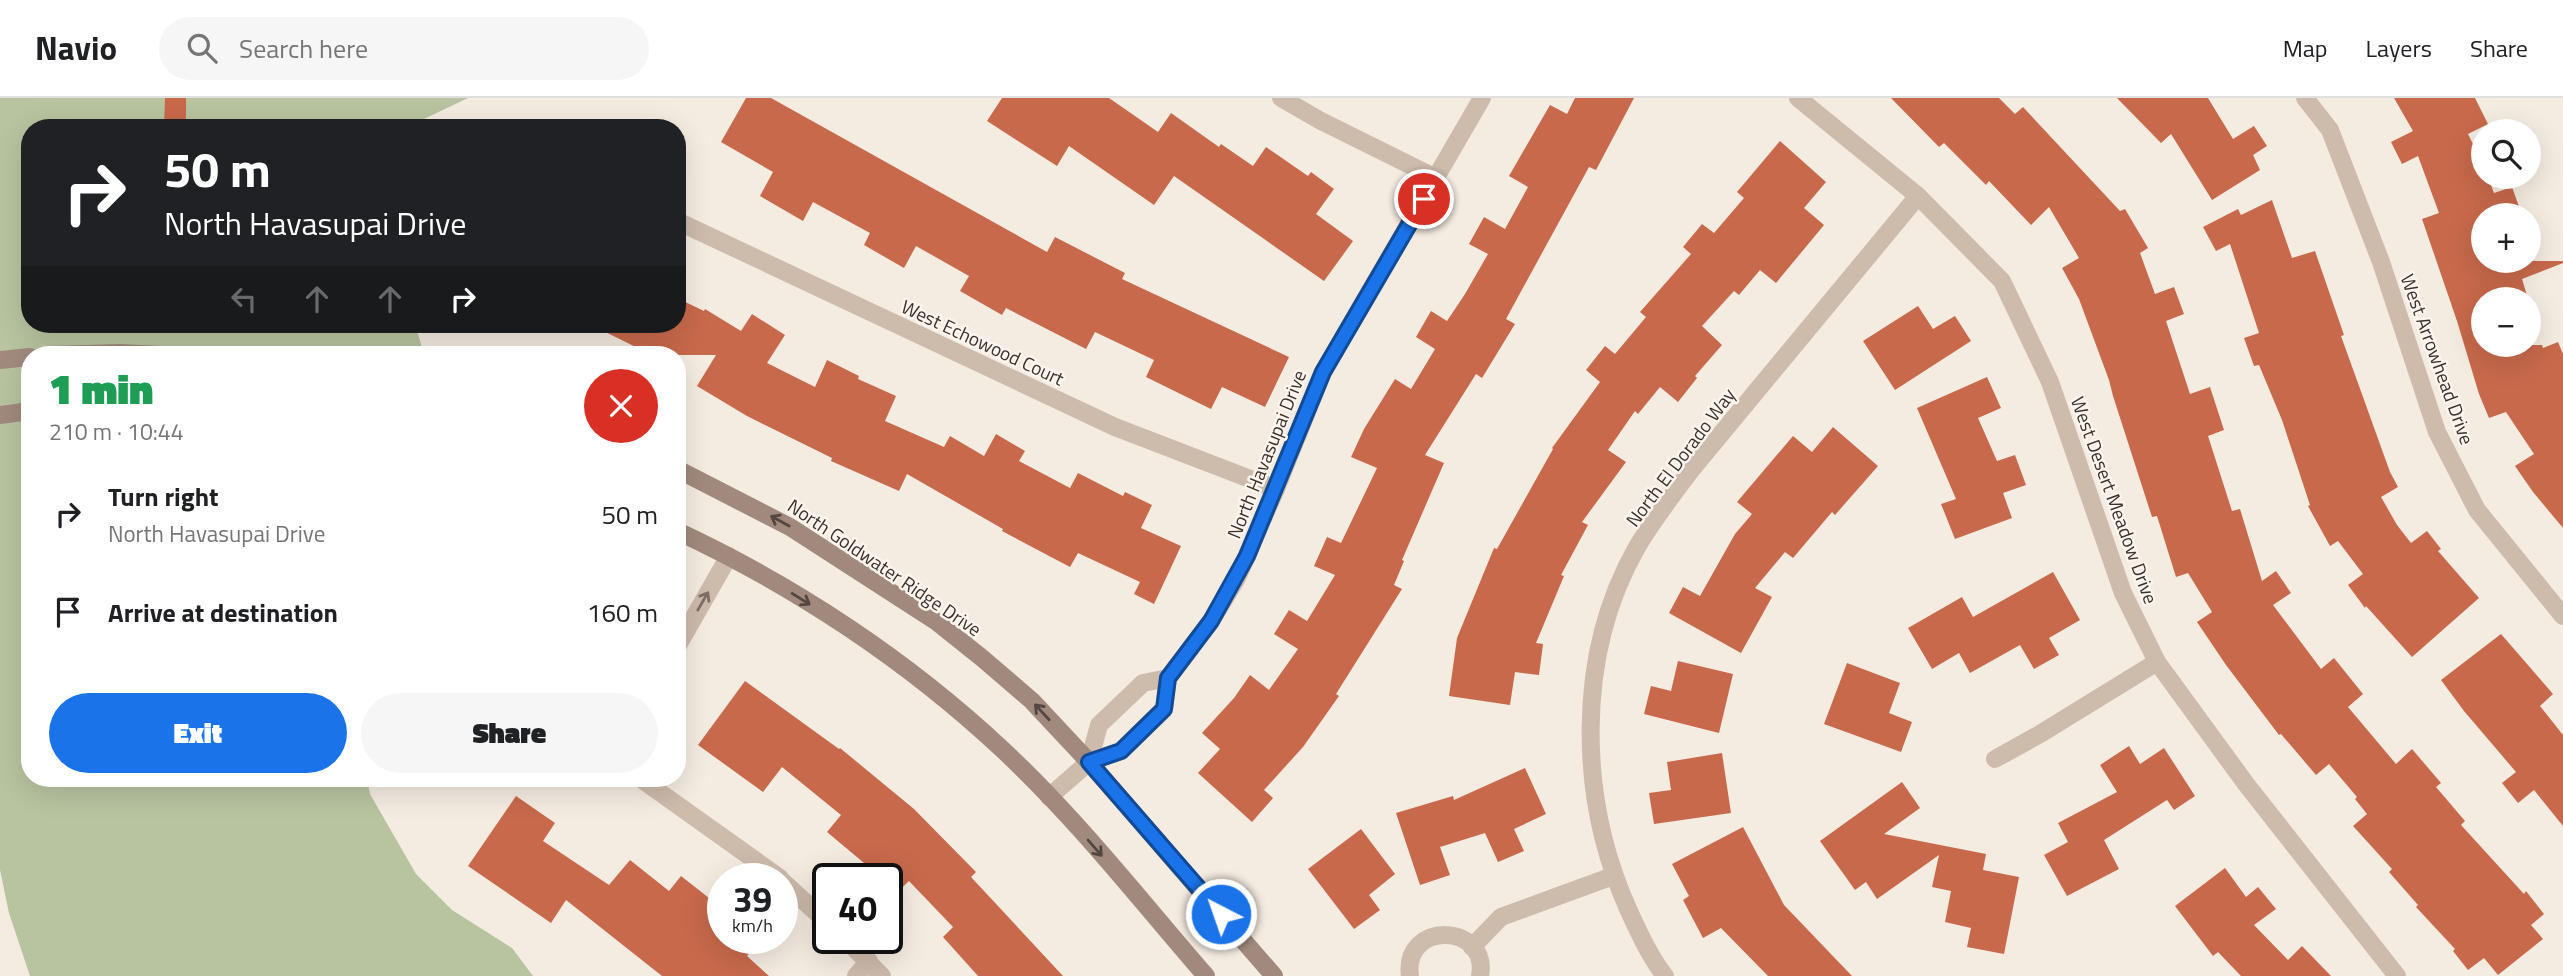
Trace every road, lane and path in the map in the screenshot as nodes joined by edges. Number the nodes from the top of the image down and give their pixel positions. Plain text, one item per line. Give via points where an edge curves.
1 (1281, 98) edge
2 (1482, 98) edge
3 (1798, 98) edge
4 (2305, 98) edge
5 (1436, 178) junction
6 (1918, 196) junction
7 (686, 226) edge
8 (21, 358) edge
9 (0, 360) edge
10 (21, 412) edge
11 (0, 415) edge
12 (686, 474) edge
13 (1276, 489) junction
14 (686, 540) edge
15 (729, 556) junction
16 (2563, 616) edge
17 (686, 631) edge
18 (2157, 662) junction
19 (1168, 678) junction
20 (1995, 759) dead end
21 (1089, 762) junction
22 (652, 787) edge
23 (1049, 797) junction
24 (757, 863) edge
25 (1613, 876) junction
26 (798, 896) edge
27 (812, 908) edge
28 (1472, 947) junction
29 (861, 954) edge
30 (869, 961) junction
31 (856, 976) edge
32 (882, 976) edge
33 (1206, 976) edge
34 (1274, 976) edge
35 (1410, 976) edge
36 (1480, 976) edge
37 (1665, 976) edge
38 (2396, 976) edge

1 - 5 street
2 - 5 street, North Havasupai Drive
3 - 6 street, West Desert Meadow Drive
4 - 16 street, West Arrowhead Drive via 2330,130 2381,262 2437,432 2477,510
5 - 13 street, North Havasupai Drive via 1323,372
6 - 18 street, West Desert Meadow Drive via 2001,281 2050,382 2123,593
6 - 25 street, North El Dorado Way via 1692,469 1636,549 1604,631 1593,684 1593,785
7 - 13 street, West Echowood Court via 1115,427
8 - 9 street
10 - 11 street
21 -> 12 street, North Goldwater Ridge Drive via 1032,701 937,622 790,527
13 - 19 street, North Havasupai Drive via 1237,578
14 - 15 street
17 -> 15 street
15 -> 23 street via 905,667 1004,751
18 - 20 street
18 - 38 street, West Desert Meadow Drive
19 - 21 street via 1143,683 1099,725
19 - 21 street, North Havasupai Drive via 1164,709 1121,751
21 - 23 street, North Havasupai Drive
21 - 34 street, North Goldwater Ridge Drive
22 - 24 street
23 -> 33 street
25 - 28 street via 1501,917
25 - 37 street, North El Dorado Way via 1640,936
26 - 27 street
28 - 35 street via 1446,934 1427,939 1413,953
28 - 36 street via 1479,958
29 - 30 street
30 - 31 street
30 - 32 street

